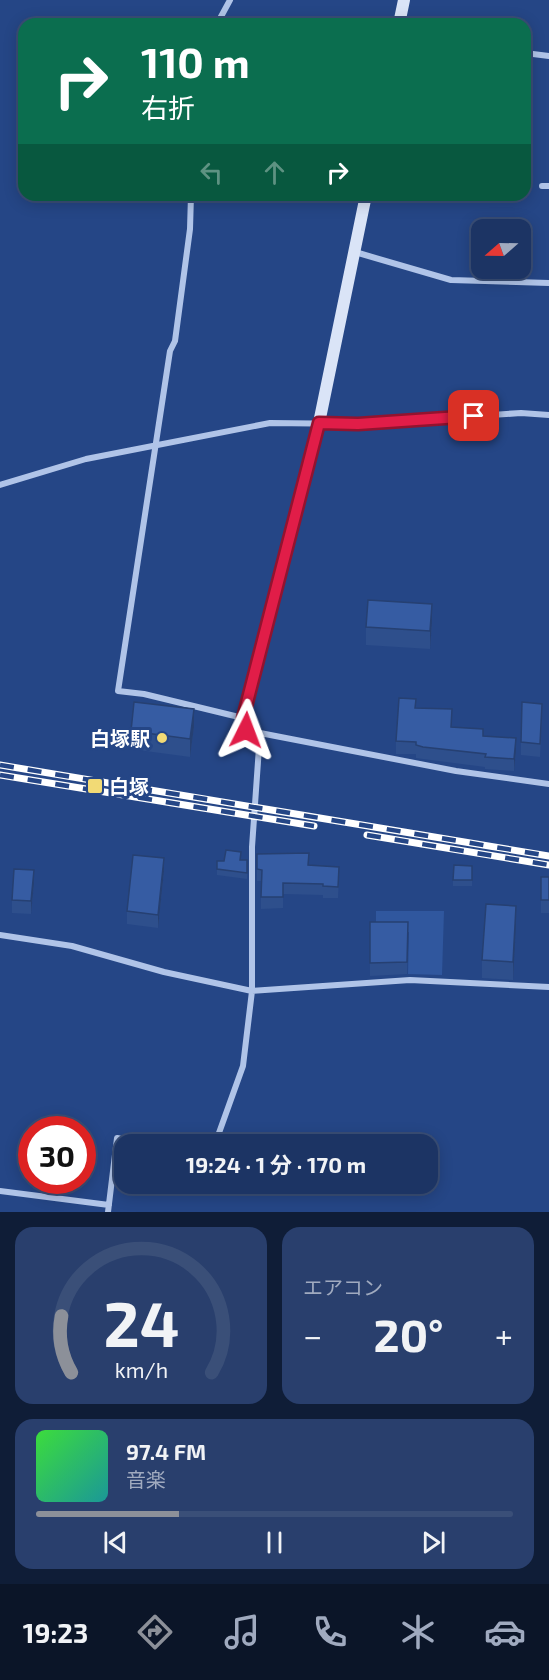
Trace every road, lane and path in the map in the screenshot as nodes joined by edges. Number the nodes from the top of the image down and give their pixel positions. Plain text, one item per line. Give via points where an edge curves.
1 (230, 0) edge
2 (404, 0) edge
3 (220, 18) edge
4 (400, 18) edge
5 (531, 54) edge
6 (549, 56) edge
7 (191, 201) edge
8 (365, 201) edge
9 (355, 252) junction
10 (549, 283) edge
11 (549, 416) edge
12 (319, 423) junction
13 (157, 446) junction
14 (0, 485) edge
15 (243, 718) junction
16 (260, 733) junction
17 (549, 784) edge
18 (0, 935) edge
19 (549, 987) edge
20 (252, 991) junction
21 (219, 1134) edge
22 (114, 1165) edge
23 (0, 1191) edge
24 (109, 1209) edge

1 - 3 street
2 - 4 main road
5 - 6 street
7 - 13 street via 183,285
8 - 9 main road
9 - 10 street via 451,280
9 - 12 main road
11 - 12 street via 521,413
12 - 13 street via 270,423
12 - 15 main road
13 - 14 street via 86,459
13 - 15 street via 118,691
15 - 16 street via 246,730
16 - 17 street via 456,771
16 - 20 street via 252,847
18 - 20 street via 72,946
19 - 20 street via 410,980
20 - 21 street via 243,1066
22 - 24 street
23 - 24 street

